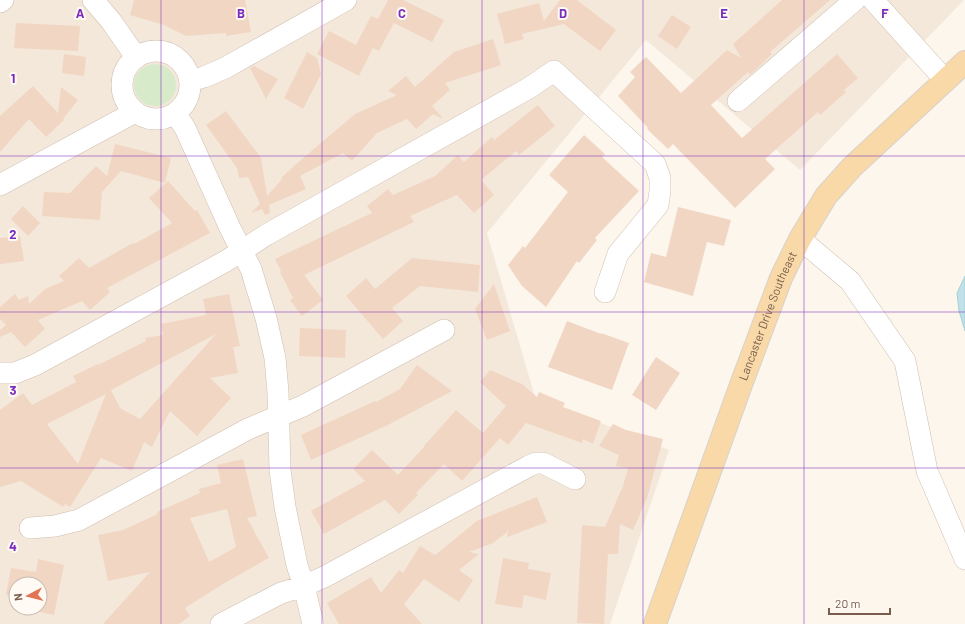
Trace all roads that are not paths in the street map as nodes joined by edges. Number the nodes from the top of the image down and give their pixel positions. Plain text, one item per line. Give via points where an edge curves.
1 (3, 0) edge
2 (93, 0) edge
3 (346, 0) edge
4 (855, 0) edge
5 (873, 0) edge
6 (0, 2) edge
7 (136, 57) junction
8 (965, 62) edge
9 (944, 80) junction
10 (190, 81) junction
11 (738, 101) dead end
12 (134, 112) junction
13 (175, 113) junction
14 (0, 185) edge
15 (800, 240) junction
16 (242, 251) junction
17 (605, 292) dead end
18 (444, 330) dead end
19 (0, 373) edge
20 (279, 416) junction
21 (575, 479) dead end
22 (30, 528) dead end
23 (965, 559) edge
24 (304, 586) junction
25 (221, 624) edge
26 (313, 624) edge
27 (655, 624) edge

1 - 6 lane
2 - 7 lane
3 - 10 lane via 225,68
4 - 11 lane
5 - 9 lane
7 - 10 lane via 152,51 169,53 183,64
7 - 12 lane via 126,69 122,84 125,99
8 - 9 main road, Lancaster Drive Southeast
9 - 15 main road, Lancaster Drive Southeast via 846,173 826,196
10 - 13 lane via 187,99
12 - 13 lane via 155,119
12 - 14 lane
13 - 16 lane via 185,128
15 - 23 lane via 850,281 905,361 927,471
15 - 27 main road, Lancaster Drive Southeast via 781,278
16 - 17 lane via 266,235 529,88 554,71 654,164 660,178 658,205 618,254
16 - 19 lane via 35,365 15,373
16 - 20 lane via 251,269 275,358
18 - 20 lane via 303,406
20 - 22 lane via 248,429 79,520 55,526
20 - 24 lane via 280,470 285,507 296,565
21 - 24 lane via 543,463 536,463
24 - 25 lane via 281,593
24 - 26 lane

